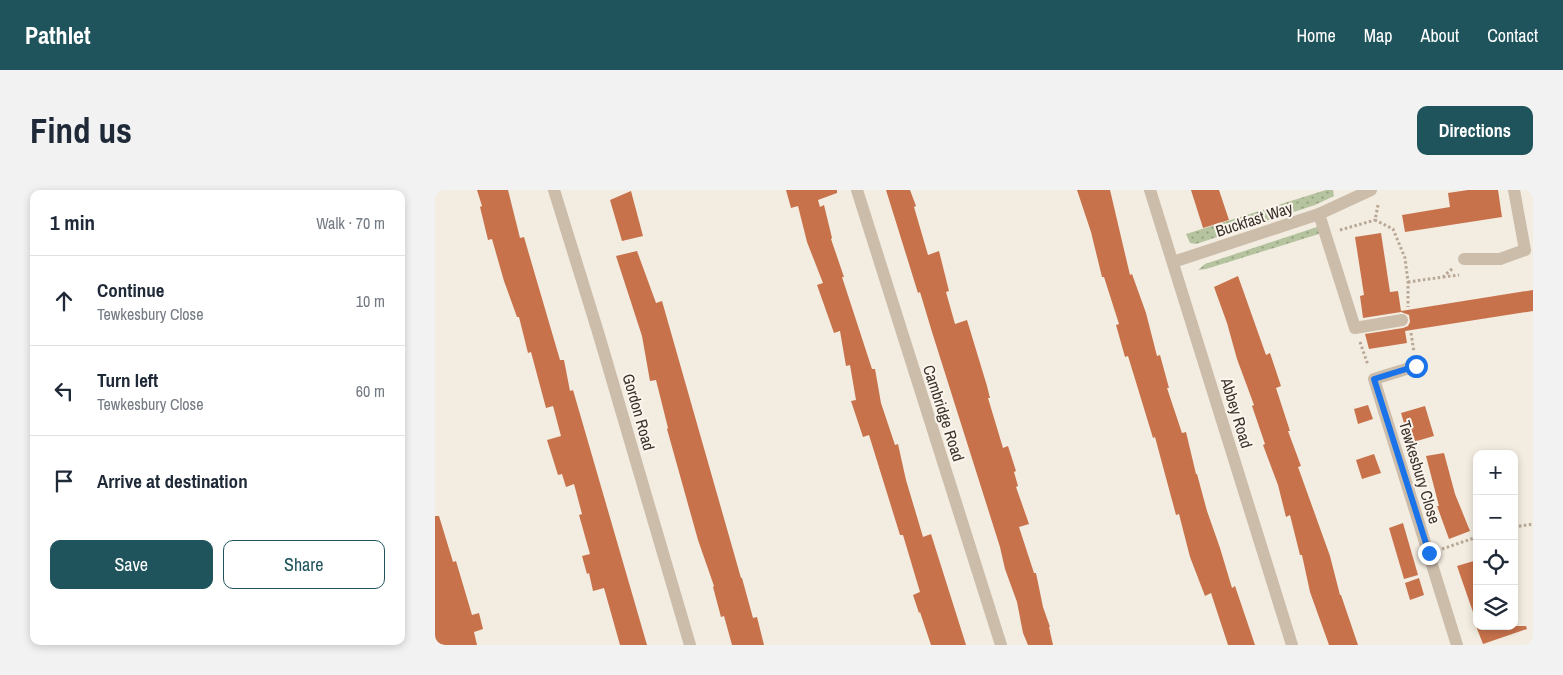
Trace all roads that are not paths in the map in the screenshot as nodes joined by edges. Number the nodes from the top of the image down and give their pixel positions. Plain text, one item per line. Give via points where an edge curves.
1 (553, 190) edge
2 (857, 190) edge
3 (1150, 190) edge
4 (1371, 190) edge
5 (1514, 190) edge
6 (1348, 195) edge
7 (1319, 214) junction
8 (1464, 259) road end
9 (1173, 262) junction
10 (1402, 320) dead end
11 (1416, 366) dead end
12 (690, 645) edge
13 (1001, 645) edge
14 (1292, 645) edge
15 (1457, 645) edge

1 - 12 street, Gordon Road
2 - 13 street, Cambridge Road
3 - 9 street, Abbey Road
4 - 6 street, Buckfast Way
5 - 8 street via 1525,250 1501,259
6 - 7 street, Buckfast Way
7 - 9 street, Buckfast Way
7 - 10 street via 1355,328
9 - 14 street, Abbey Road
11 - 15 street, Tewkesbury Close via 1374,379

